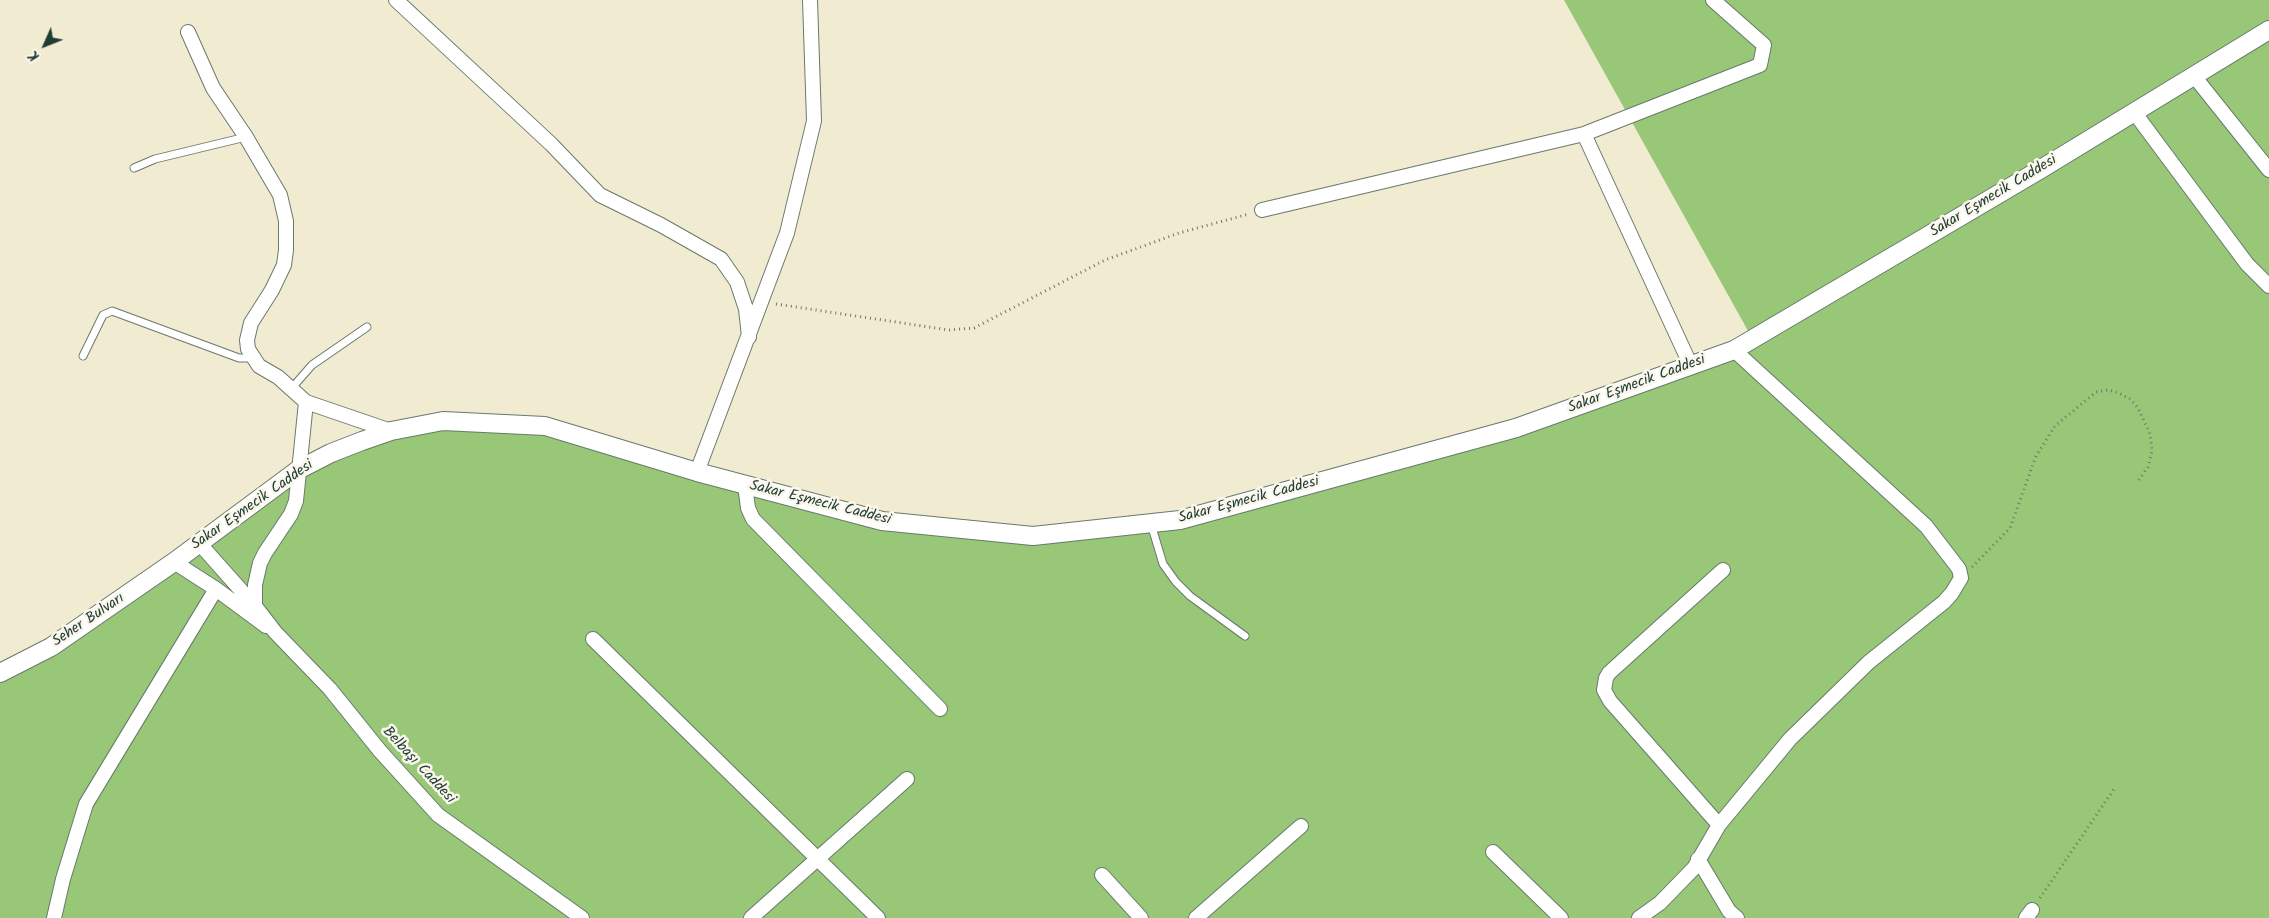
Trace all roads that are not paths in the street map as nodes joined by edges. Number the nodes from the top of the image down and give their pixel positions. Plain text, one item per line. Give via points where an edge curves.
1 (396, 0) edge
2 (810, 0) edge
3 (1713, 0) edge
4 (2269, 30) edge
5 (188, 32) dead end
6 (2194, 76) junction
7 (2134, 112) junction
8 (1584, 134) junction
9 (246, 137) junction
10 (134, 168) dead end
11 (2269, 170) edge
12 (1262, 210) road end
13 (2269, 286) edge
14 (367, 327) dead end
15 (750, 337) junction
16 (1734, 350) junction
17 (83, 356) dead end
18 (253, 358) junction
19 (1691, 366) junction
20 (291, 389) junction
21 (306, 402) junction
22 (391, 431) junction
23 (298, 470) junction
24 (697, 472) junction
25 (745, 485) junction
26 (1151, 523) junction
27 (199, 543) junction
28 (174, 562) junction
29 (1722, 570) dead end
30 (216, 588) junction
31 (255, 606) junction
32 (275, 632) junction
33 (1246, 636) dead end
34 (593, 639) dead end
35 (0, 673) edge
36 (940, 709) dead end
37 (907, 779) dead end
38 (1719, 825) junction
39 (1301, 826) dead end
40 (1493, 852) dead end
41 (818, 859) junction
42 (1698, 859) junction
43 (1102, 875) dead end
44 (54, 918) edge
45 (582, 918) edge
46 (751, 918) edge
47 (878, 918) edge
48 (1141, 918) edge
49 (1196, 918) edge
50 (1560, 918) edge
51 (1638, 918) edge
52 (1737, 918) edge

1 - 15 street via 551,144 600,195 721,259 737,282 746,309
2 - 15 street via 814,122 787,233
3 - 8 street via 1764,44 1760,65
4 - 6 street, Sakar Eşmecik Caddesi
5 - 9 street via 213,88
6 - 7 street, Sakar Eşmecik Caddesi
6 - 11 street
7 - 13 street via 2247,264
7 - 16 street, Sakar Eşmecik Caddesi
8 - 12 street
8 - 19 street
9 - 10 lane
9 - 18 street via 280,195 286,221 284,265 251,323 247,340
14 - 20 lane via 312,365
15 - 24 street
16 - 19 street, Sakar Eşmecik Caddesi
16 - 38 street via 1926,526 1959,568 1960,578 1944,602 1870,662 1790,739
17 - 18 lane via 103,315 112,311 239,358
18 - 20 street
19 - 26 street, Sakar Eşmecik Caddesi via 1516,428 1180,520
20 - 21 street
21 - 22 street
21 - 23 street
22 - 23 street, Sakar Eşmecik Caddesi via 331,453
22 - 24 street, Sakar Eşmecik Caddesi via 443,420 545,426
23 - 27 street, Sakar Eşmecik Caddesi
23 - 31 street via 299,486 291,514 260,563
24 - 25 street, Sakar Eşmecik Caddesi
25 - 26 street, Sakar Eşmecik Caddesi via 882,521 1033,536
25 - 36 street via 753,519
26 - 33 lane via 1163,564 1176,582 1190,596
27 - 28 street, Sakar Eşmecik Caddesi
27 - 31 street, Belbaşı Caddesi
28 - 30 street, Belbaşı Caddesi
28 - 35 street, Seher Bulvarı via 51,647
29 - 38 street via 1609,673 1604,684 1610,700
30 - 32 street, Belbaşı Caddesi
30 - 44 street via 86,804
31 - 32 street, Belbaşı Caddesi
32 - 45 street, Belbaşı Caddesi via 330,689 438,815
34 - 41 street
37 - 41 street
38 - 42 street
39 - 49 street
40 - 50 street
41 - 46 street
41 - 47 street
42 - 51 street via 1694,868 1660,904
42 - 52 street via 1729,911
43 - 48 street

